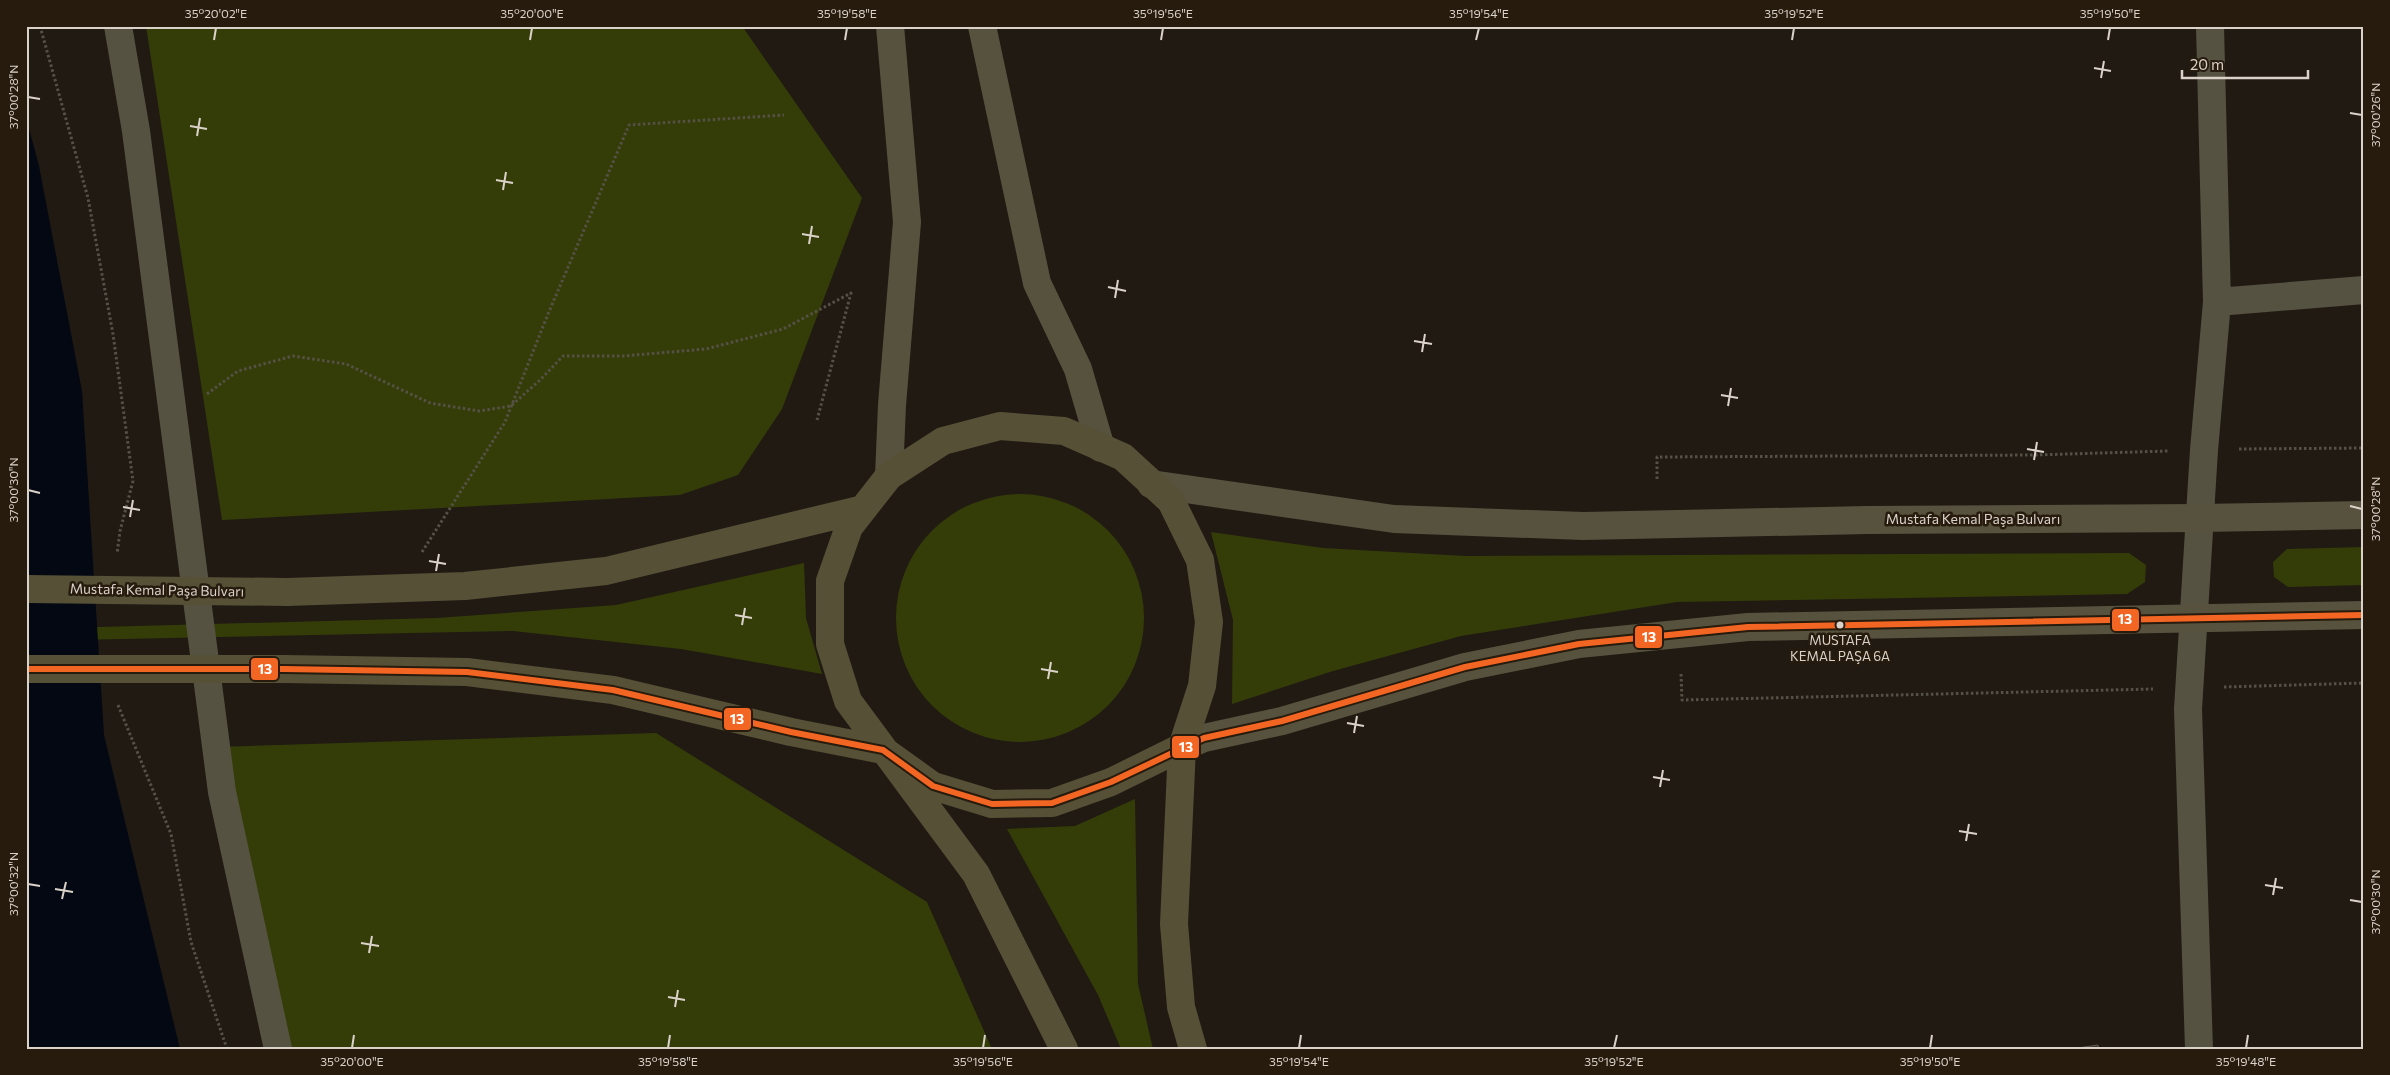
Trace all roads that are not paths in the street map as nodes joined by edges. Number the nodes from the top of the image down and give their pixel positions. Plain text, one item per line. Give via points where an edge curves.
1 (118, 26) edge
2 (2210, 26) edge
3 (982, 32) edge
4 (891, 33) edge
5 (2364, 290) edge
6 (2217, 302) junction
7 (1101, 448) junction
8 (889, 476) junction
9 (1152, 484) junction
10 (863, 509) junction
11 (2364, 515) edge
12 (2200, 518) junction
13 (26, 589) edge
14 (2364, 615) edge
15 (2195, 619) junction
16 (26, 669) edge
17 (1182, 747) junction
18 (883, 750) junction
19 (278, 1049) edge
20 (1064, 1049) edge
21 (1193, 1049) edge
22 (2199, 1049) edge

1 - 19 street via 136,131 222,792
2 - 6 street
3 - 7 main road via 1038,283 1078,369
4 - 8 main road via 907,222
5 - 6 street
6 - 12 street
7 - 8 main road via 1064,432 1000,426 943,441
7 - 9 main road via 1123,457
8 - 10 main road
9 - 12 main road, Mustafa Kemal Paşa Bulvarı via 1394,519 1583,526
9 - 17 main road via 1170,501 1200,560 1209,622 1202,686
10 - 13 main road, Mustafa Kemal Paşa Bulvarı, bridge via 606,571 465,586 287,592
10 - 18 main road via 850,528 830,581 830,644 848,702
11 - 12 main road, Mustafa Kemal Paşa Bulvarı
12 - 15 street
14 - 15 main road
15 - 17 main road via 1748,627 1579,644 1464,667 1282,721 1204,738
15 - 22 street via 2189,728
16 - 18 main road, bridge via 466,672 613,690
17 - 18 main road via 1111,782 1052,803 1035,804 992,804 933,786
17 - 21 main road via 1174,924 1181,1008
18 - 20 main road via 976,874

